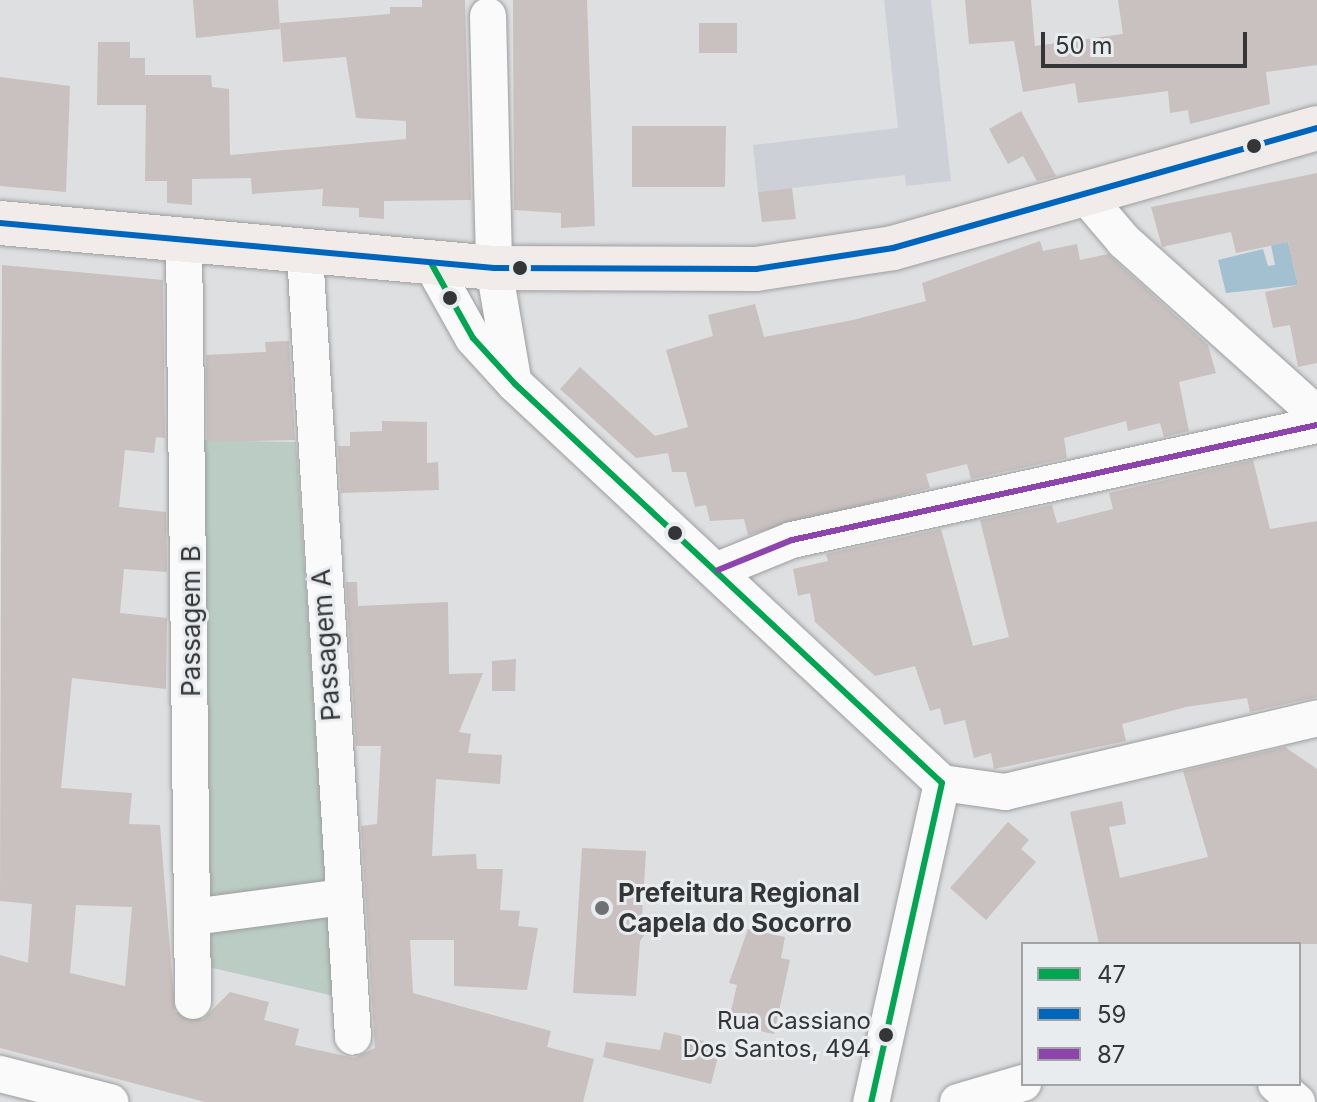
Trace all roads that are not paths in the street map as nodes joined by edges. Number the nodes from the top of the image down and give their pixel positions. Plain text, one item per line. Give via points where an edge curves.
1 (488, 16) dead end
2 (1317, 128) edge
3 (1084, 194) junction
4 (0, 223) edge
5 (184, 240) junction
6 (305, 254) junction
7 (431, 263) junction
8 (494, 268) junction
9 (515, 384) junction
10 (1317, 414) edge
11 (1317, 425) edge
12 (727, 580) junction
13 (1310, 727) edge
14 (942, 783) junction
15 (343, 897) junction
16 (193, 917) junction
17 (193, 1001) dead end
18 (353, 1037) dead end
19 (0, 1074) edge
20 (1021, 1084) edge
21 (1278, 1086) edge
22 (110, 1102) edge
23 (871, 1102) edge
24 (958, 1102) edge
25 (1297, 1102) edge

1 - 8 street
2 - 3 main road
3 - 8 main road via 826,261 743,270
3 - 10 street via 1135,251
4 - 5 main road
5 - 6 main road
5 - 16 street, Passagem B
6 - 7 main road
6 - 15 street, Passagem A
7 - 8 main road
7 - 9 street via 473,338
8 - 9 street
9 - 12 street
11 - 12 street via 792,540
12 - 14 street
13 - 14 street via 1005,792
14 - 23 street
15 - 16 street
15 - 18 street, Passagem A
16 - 17 street, Passagem B
19 - 22 street
20 - 24 street
21 - 25 street

